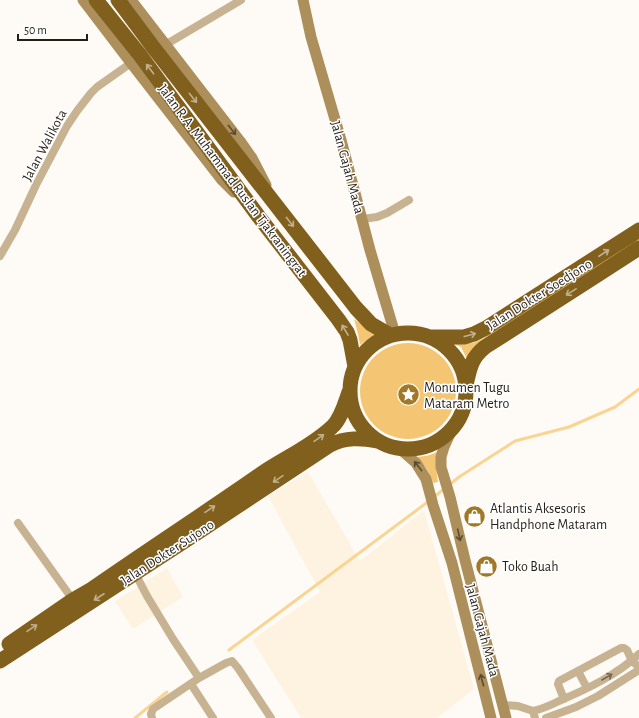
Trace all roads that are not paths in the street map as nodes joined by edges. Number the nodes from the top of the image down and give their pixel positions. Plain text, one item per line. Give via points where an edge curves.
1 (84, 0) edge
2 (96, 0) edge
3 (118, 0) edge
4 (131, 0) edge
5 (241, 0) edge
6 (303, 0) edge
7 (165, 44) junction
8 (131, 63) junction
9 (409, 200) dead end
10 (275, 203) junction
11 (259, 216) junction
12 (362, 219) junction
13 (639, 230) edge
14 (639, 248) edge
15 (0, 256) edge
16 (393, 335) junction
17 (431, 337) junction
18 (354, 367) junction
19 (466, 385) junction
20 (349, 392) junction
21 (453, 427) junction
22 (378, 441) junction
23 (399, 448) junction
24 (242, 495) junction
25 (18, 523) dead end
26 (135, 573) junction
27 (73, 600) junction
28 (0, 650) edge
29 (639, 654) edge
30 (0, 661) edge
31 (632, 661) junction
32 (639, 669) edge
33 (578, 671) junction
34 (199, 678) junction
35 (190, 684) junction
36 (586, 688) junction
37 (564, 699) junction
38 (503, 706) junction
39 (534, 715) edge
40 (152, 718) edge
41 (213, 718) edge
42 (271, 718) edge
43 (492, 718) edge
44 (506, 718) edge
45 (546, 718) edge

1 - 8 street
11 -> 2 highway, Jalan R.A. Muhammad Ruslan Tjakraningrat
3 -> 10 highway, Jalan R.A. Muhammad Ruslan Tjakraningrat
4 - 7 street
5 - 7 street
6 - 12 street, Jalan Gajah Mada
7 -> 10 street via 240,141
8 - 11 street via 220,179
8 - 15 street, Jalan Walikota via 91,93 77,111
9 - 12 street via 387,213
10 -> 16 highway, Jalan R.A. Muhammad Ruslan Tjakraningrat via 356,308 371,324
18 -> 11 highway, Jalan R.A. Muhammad Ruslan Tjakraningrat via 347,332
12 - 16 street, Jalan Gajah Mada
17 -> 13 highway, Jalan Dokter Soedjono via 464,337 480,331
14 -> 19 highway, Jalan Dokter Soedjono via 485,347 473,360
16 - 17 highway via 414,333
16 - 18 highway via 376,342 363,353
17 - 19 highway via 455,356
18 - 20 highway
19 - 21 highway via 461,414
20 - 22 highway via 357,420
24 -> 20 highway via 262,473 332,427 340,416
21 - 23 highway via 445,436 423,447
21 -> 38 street, Jalan Gajah Mada via 444,447 441,467
22 - 23 highway
22 -> 24 highway, Jalan Dokter Sujono via 353,438 334,442
43 -> 23 street, Jalan Gajah Mada via 452,563 426,479 416,463
24 - 26 highway, Jalan Dokter Sujono
27 -> 24 highway
25 - 27 street
26 -> 30 highway, Jalan Dokter Sujono
26 - 34 street
28 -> 27 highway
29 - 31 street
31 - 32 street
31 - 33 street via 627,650 621,648
36 -> 31 street
32 - 45 street via 592,699
33 - 36 street
33 - 37 street via 559,681
34 - 35 street
34 - 42 street via 232,661
35 - 40 street via 154,709
35 - 41 street
36 - 37 street
37 - 39 street
38 - 39 street via 518,706
38 - 44 street, Jalan Gajah Mada

